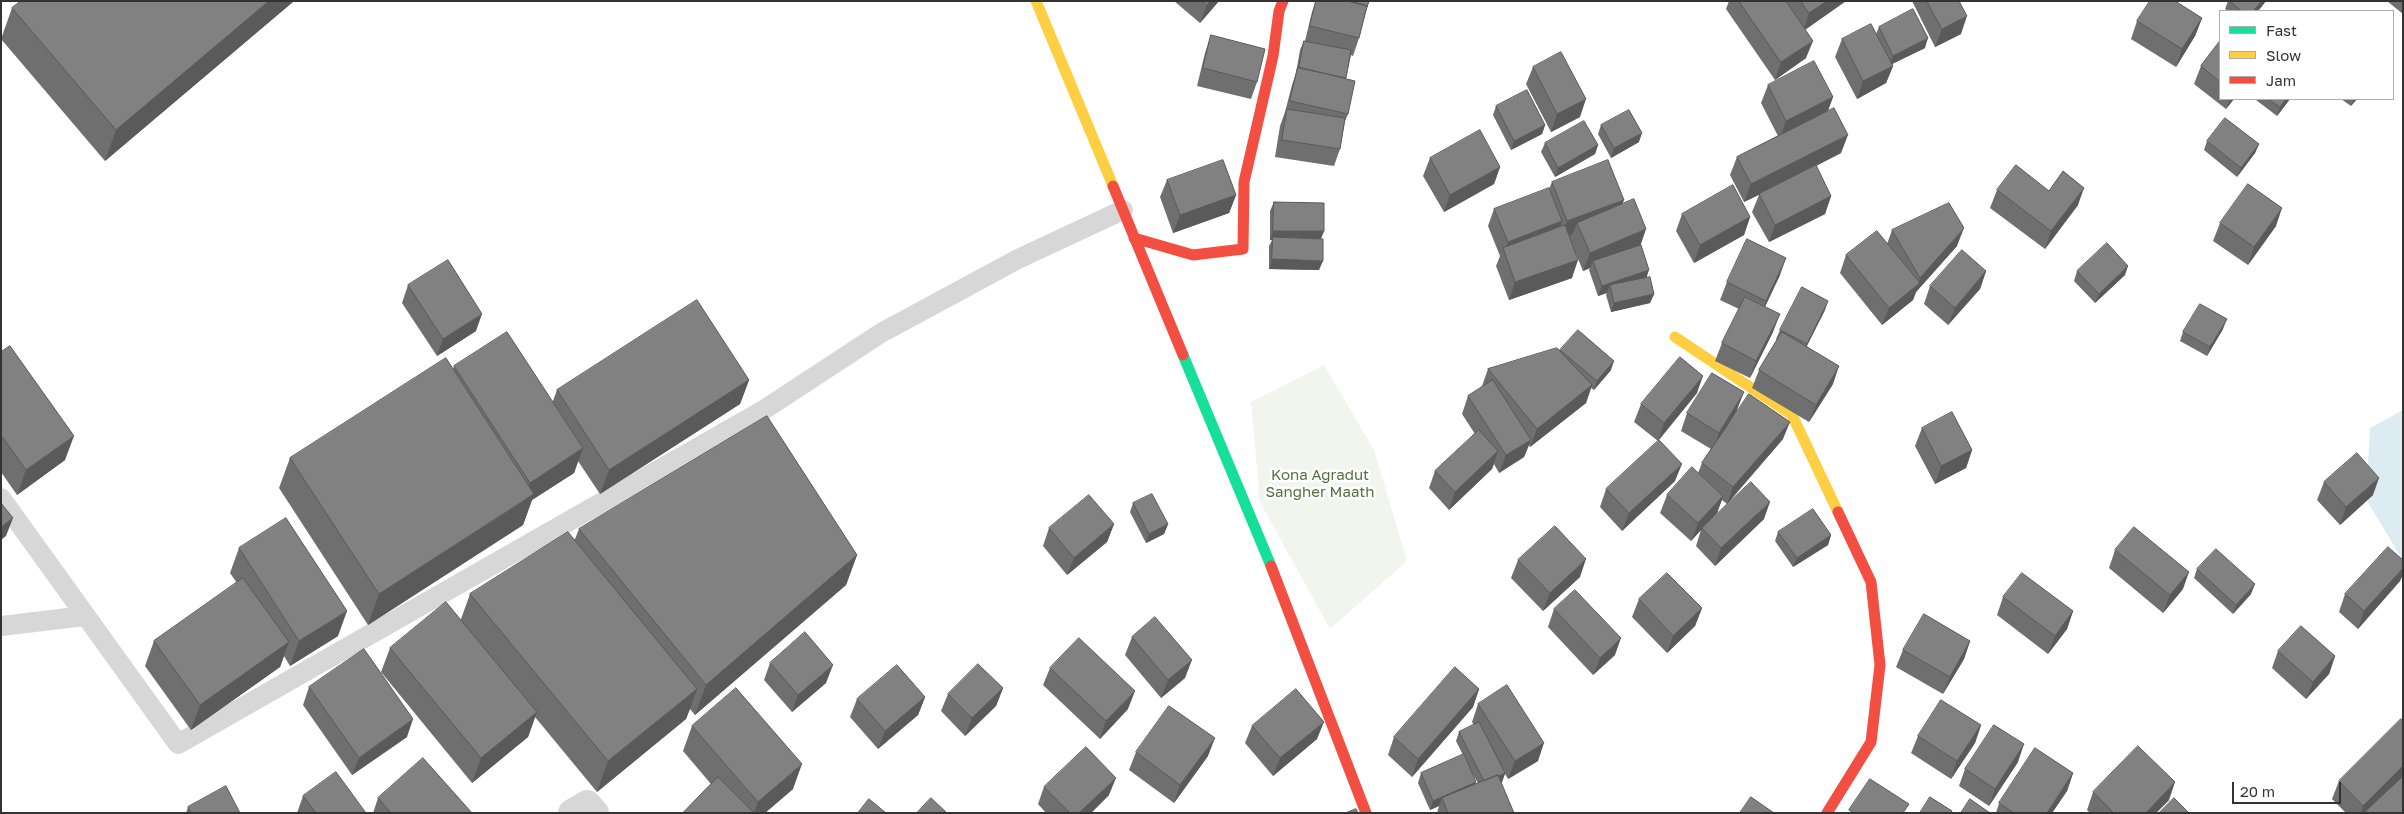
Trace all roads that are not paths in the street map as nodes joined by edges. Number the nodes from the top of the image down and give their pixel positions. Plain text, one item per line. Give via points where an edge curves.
1 (1036, 1) edge
2 (1283, 1) edge
3 (1123, 210) junction
4 (1134, 238) junction
5 (1675, 337) dead end
6 (1, 498) edge
7 (85, 616) junction
8 (1, 626) edge
9 (572, 813) edge
10 (594, 813) edge
11 (1366, 813) edge
12 (1827, 813) edge

1 - 3 street
2 - 4 street via 1244,182 1243,249 1193,255
3 - 4 street
3 - 7 lane via 1018,259 881,333 762,411 178,744
4 - 11 street via 1294,622
5 - 12 street via 1792,416 1871,582 1880,665 1871,742
6 - 7 lane
7 - 8 lane
9 - 10 street via 587,804

